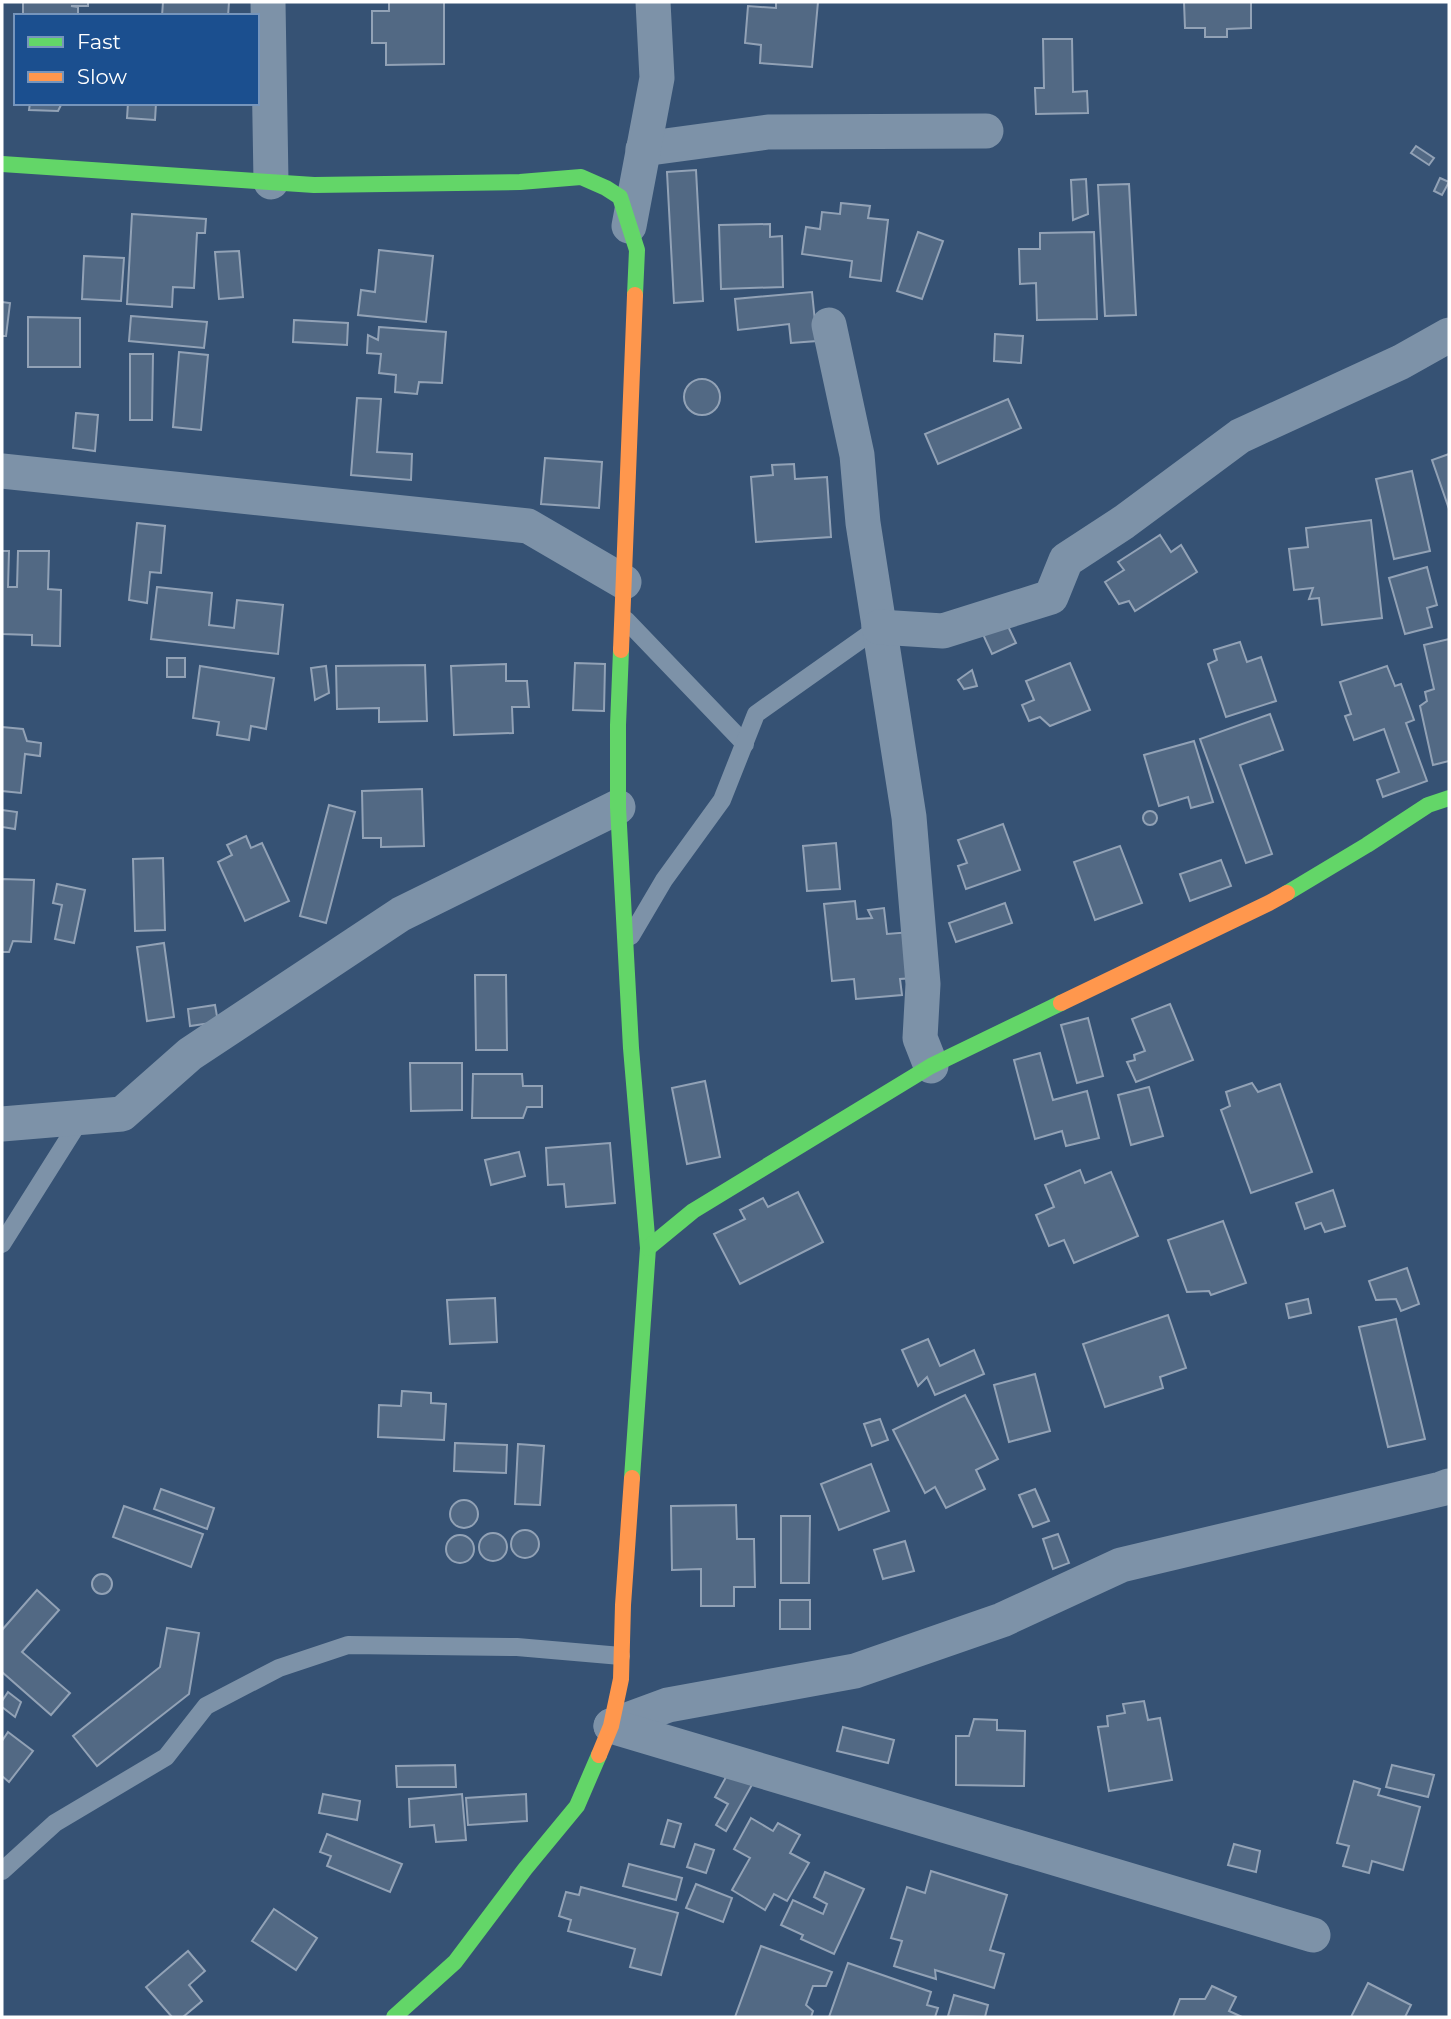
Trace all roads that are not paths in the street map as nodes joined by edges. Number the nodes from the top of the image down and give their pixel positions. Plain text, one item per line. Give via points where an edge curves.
1 (268, 2) edge
2 (653, 2) edge
3 (986, 131) dead end
4 (643, 149) junction
5 (2, 164) edge
6 (271, 182) junction
7 (629, 226) junction
8 (830, 325) dead end
9 (1449, 335) edge
10 (2, 471) edge
11 (624, 582) junction
12 (623, 616) junction
13 (879, 628) junction
14 (745, 744) junction
15 (1449, 798) edge
16 (618, 807) junction
17 (625, 945) junction
18 (931, 1066) junction
19 (82, 1117) junction
20 (2, 1124) edge
21 (2, 1244) edge
22 (648, 1248) junction
23 (1449, 1486) edge
24 (621, 1667) junction
25 (668, 1705) junction
26 (611, 1726) junction
27 (2, 1871) edge
28 (1313, 1935) dead end
29 (396, 2017) edge

1 - 6 street
2 - 4 street via 657,78
3 - 4 street via 768,131
4 - 7 street
5 - 6 street
6 - 7 street via 520,182 581,177 620,197
7 - 11 street via 637,250
8 - 13 street via 857,455
9 - 13 street via 1240,436 1066,559 1051,597 943,631
10 - 11 street via 528,526
11 - 12 street
12 - 14 lane
12 - 16 street
13 - 14 lane via 757,714
13 - 18 street via 911,831 923,984 920,1038
14 - 17 lane via 722,800 664,880
15 - 18 street via 1428,804 1269,903
16 - 17 street
16 - 19 street via 401,914 190,1054 122,1114
17 - 22 street
18 - 22 street via 693,1211
19 - 20 street
19 - 21 lane
22 - 24 street
23 - 25 street via 1121,1565 1002,1620 855,1671
24 - 25 street
24 - 26 street
24 - 27 lane via 517,1647 348,1645 279,1668 206,1706 166,1757 55,1823
25 - 26 street
26 - 28 street
26 - 29 street via 577,1806 455,1962

